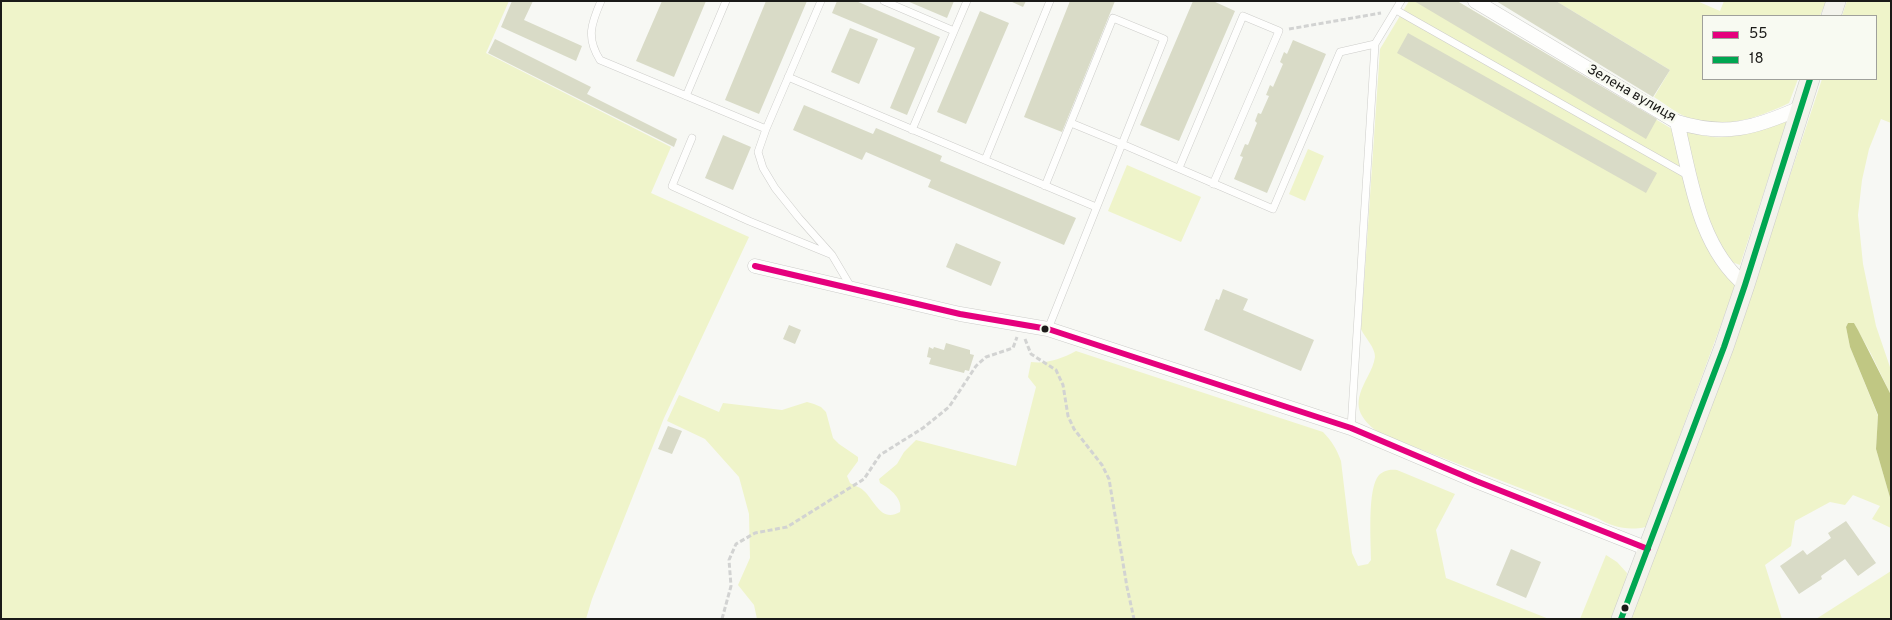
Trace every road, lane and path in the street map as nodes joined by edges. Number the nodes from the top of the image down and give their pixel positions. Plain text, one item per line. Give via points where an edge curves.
1 (601, 1) edge
2 (726, 1) edge
3 (820, 1) edge
4 (884, 1) edge
5 (967, 1) edge
6 (1050, 1) edge
7 (1401, 1) edge
8 (1475, 1) edge
9 (1836, 1) edge
10 (1396, 10) junction
11 (1831, 15) edge
12 (954, 31) junction
13 (1278, 31) junction
14 (1376, 44) junction
15 (788, 77) junction
16 (1810, 80) edge
17 (686, 96) junction
18 (1800, 108) junction
19 (1071, 122) junction
20 (1677, 122) junction
21 (766, 129) junction
22 (912, 130) junction
23 (692, 138) dead end
24 (1122, 144) junction
25 (985, 160) junction
26 (1178, 168) junction
27 (1690, 176) junction
28 (1213, 184) junction
29 (1045, 186) junction
30 (1096, 207) junction
31 (832, 255) junction
32 (755, 266) dead end
33 (1745, 285) junction
34 (851, 287) junction
35 (1020, 324) junction
36 (1048, 329) junction
37 (1351, 428) junction
38 (1648, 549) junction
39 (722, 619) edge
40 (1134, 619) edge
41 (1620, 619) edge

1 - 17 lane via 594,16 591,38 600,60
2 - 17 lane
3 - 15 lane
4 - 12 lane
5 - 12 lane
6 - 25 lane
7 - 10 lane
8 - 20 street, Зелена вулиця
9 - 11 main road
10 - 13 path
10 - 14 lane
10 - 27 lane
12 - 22 lane
13 - 26 lane via 1243,16
13 - 28 lane
14 - 28 lane via 1340,52 1273,209
14 - 37 lane
15 - 21 lane
15 - 22 lane
16 - 18 main road
17 - 21 lane
18 - 20 street, Зелена вулиця via 1766,122 1733,129 1714,130
18 - 33 main road
19 - 24 lane
19 - 24 lane via 1113,18 1164,39
19 - 29 lane
20 - 27 street
21 - 31 lane via 758,152 763,168 799,218
22 - 25 lane
23 - 31 lane via 672,186
24 - 26 lane
24 - 30 lane
25 - 29 lane
26 - 28 lane
27 - 33 street via 1702,223 1724,263
29 - 30 lane
30 - 36 lane
31 - 34 lane
32 - 34 street
33 - 38 main road
34 - 35 street via 960,314
35 - 36 street
35 - 39 path via 1013,348 986,357 976,366 949,407 880,456 864,479 787,527 755,533 736,544 729,560 731,586
35 - 40 path via 1031,354 1056,370 1074,429 1109,479
36 - 37 street
37 - 38 street
38 - 41 main road

